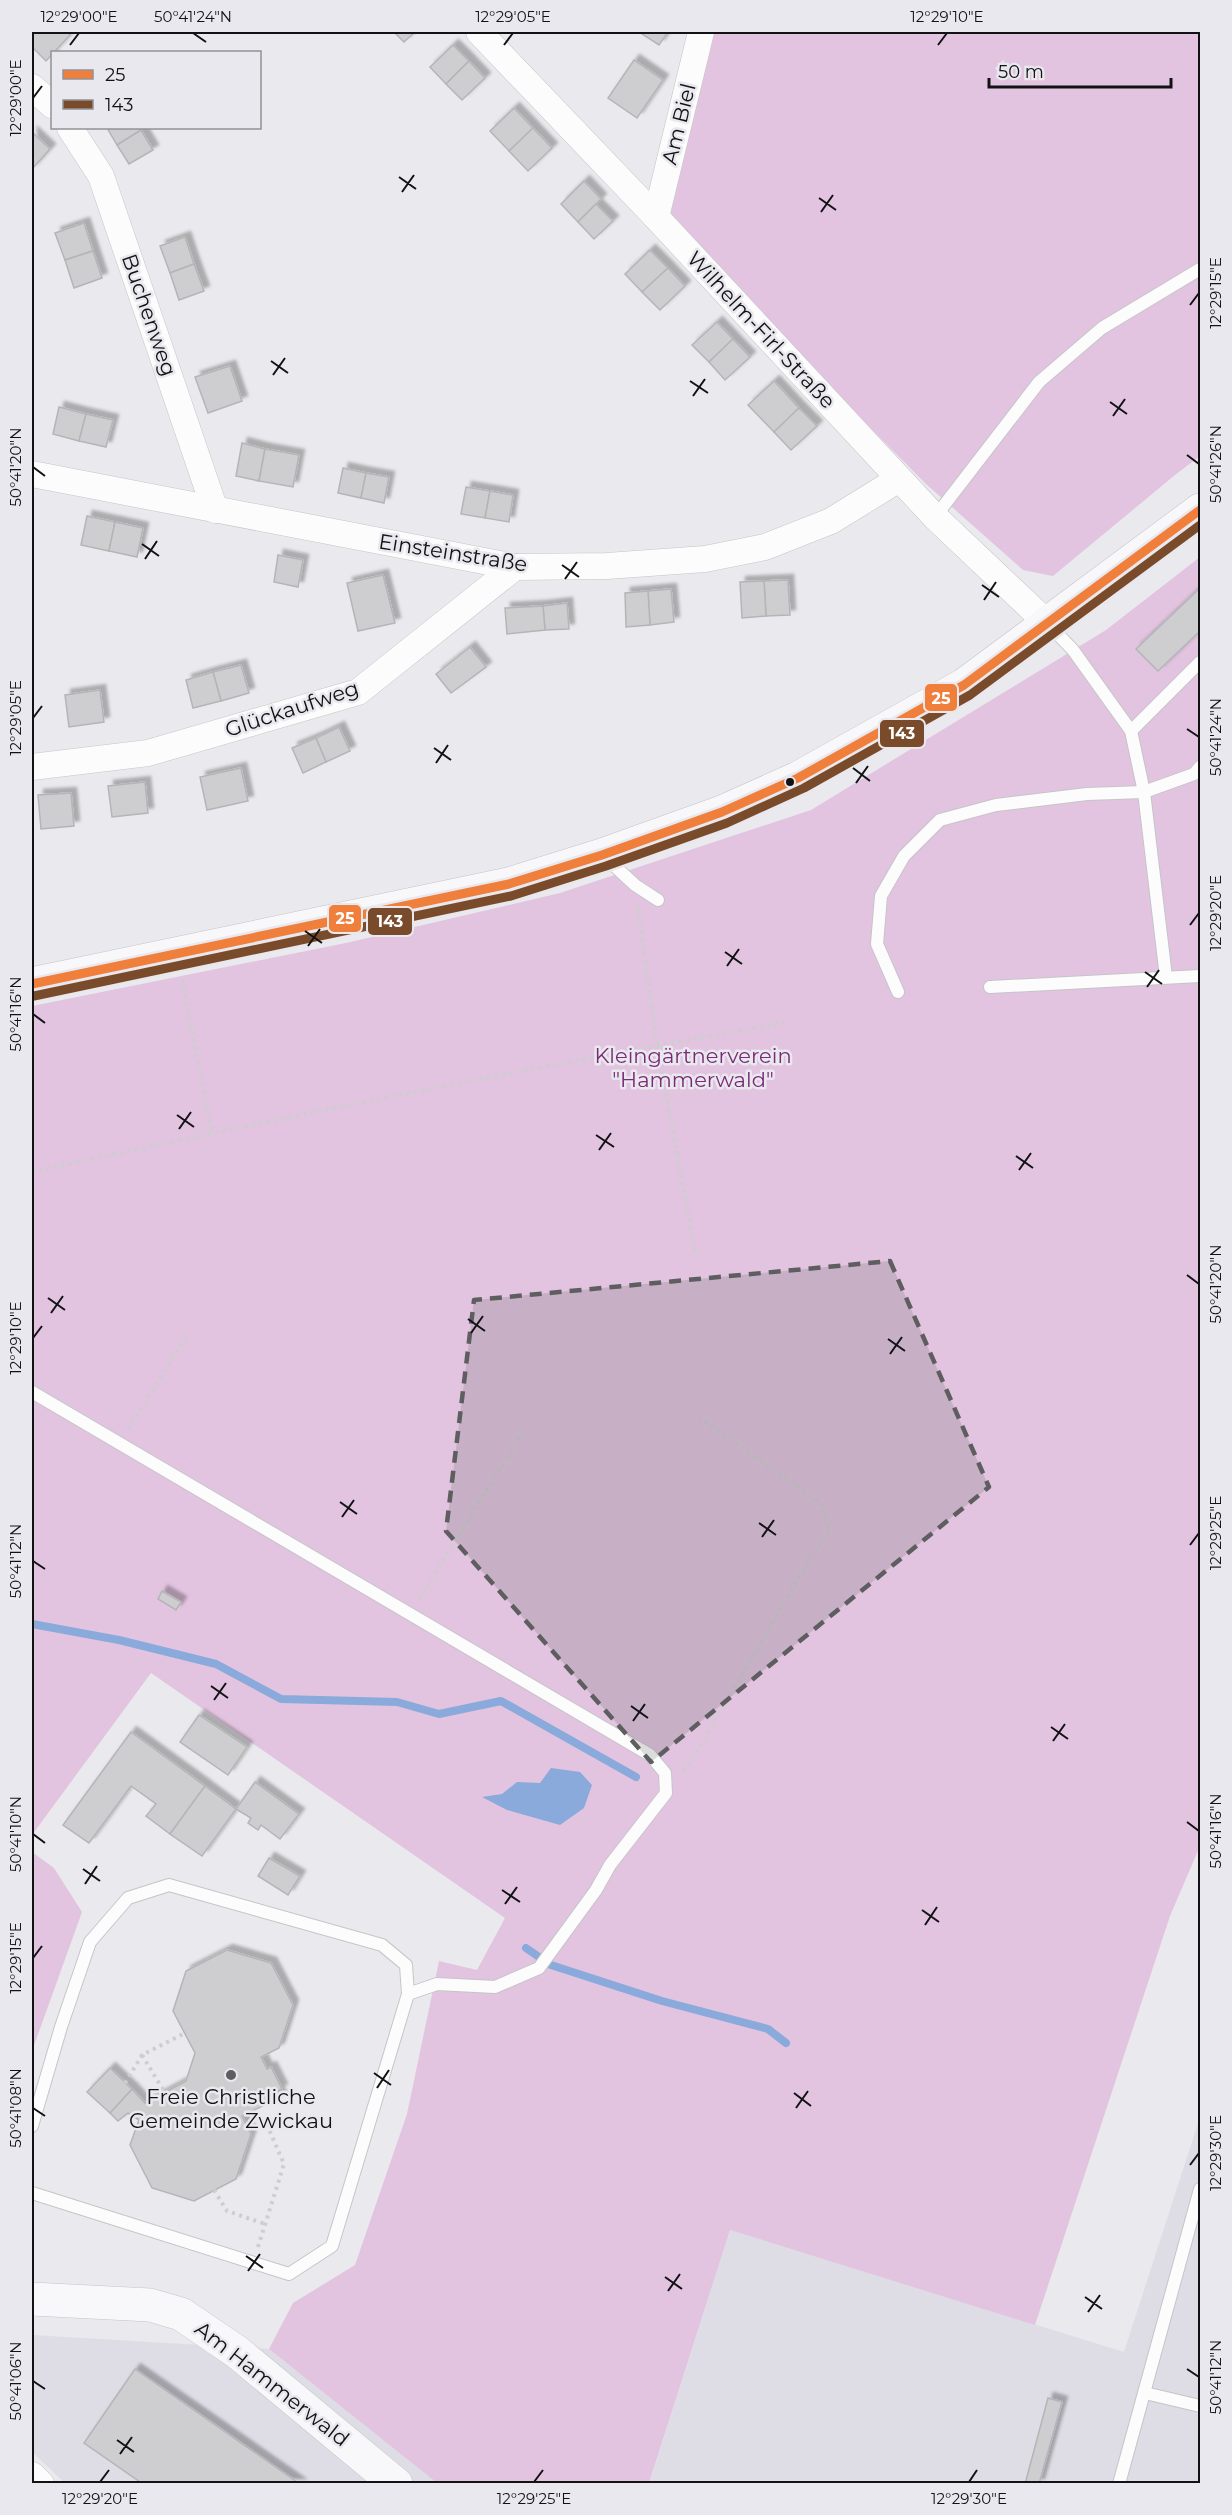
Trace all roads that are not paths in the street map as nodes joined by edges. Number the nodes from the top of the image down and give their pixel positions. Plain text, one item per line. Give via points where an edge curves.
1 (479, 32) edge
2 (701, 32) edge
3 (32, 87) edge
4 (51, 104) edge
5 (71, 129) edge
6 (656, 217) junction
7 (1200, 269) edge
8 (32, 474) edge
9 (899, 478) junction
10 (215, 510) junction
11 (1200, 510) edge
12 (935, 517) junction
13 (515, 567) junction
14 (1048, 624) junction
15 (1200, 662) edge
16 (1131, 731) junction
17 (32, 766) edge
18 (1200, 767) edge
19 (1144, 792) junction
20 (602, 855) junction
21 (658, 900) dead end
22 (1200, 976) edge
23 (1166, 977) junction
24 (32, 984) edge
25 (990, 987) dead end
26 (898, 992) dead end
27 (32, 1392) edge
28 (408, 1994) junction
29 (32, 2126) edge
30 (1200, 2189) edge
31 (32, 2193) edge
32 (32, 2299) edge
33 (1145, 2393) junction
34 (1200, 2406) edge
35 (32, 2475) edge
36 (41, 2484) edge
37 (396, 2484) edge
38 (1119, 2484) edge

1 - 6 street, Wilhelm-Firl-Straße
2 - 6 street, Am Biel
3 - 4 street
5 - 10 street, Buchenweg via 101,176
6 - 9 street, Wilhelm-Firl-Straße
7 - 12 lane via 1102,328 1039,382
8 - 10 street, Einsteinstraße
9 - 12 street, Wilhelm-Firl-Straße
9 - 13 street, Einsteinstraße via 831,520 765,547 705,559
10 - 13 street, Einsteinstraße
11 - 14 main road
12 - 14 street, Wilhelm-Firl-Straße
13 - 17 street, Glückaufweg via 358,692 148,753
14 - 16 lane via 1073,650
14 - 20 main road via 964,685 798,778 722,812
15 - 16 lane
16 - 19 lane
18 - 19 lane via 1194,774
19 - 23 lane
19 - 26 lane via 996,805 940,820 903,856 881,896 877,944
20 - 21 lane
20 - 24 main road via 508,884
22 - 23 lane
23 - 25 lane
27 - 28 lane via 650,1755 665,1773 666,1793 610,1865 539,1968 495,1987 437,1984
28 - 29 lane via 406,1965 382,1945 169,1885 128,1898 90,1942
28 - 31 lane via 332,2246 289,2274
30 - 33 lane
32 - 37 main road, Am Hammerwald via 150,2305 181,2314 237,2352
33 - 34 lane
33 - 38 lane
35 - 36 street

